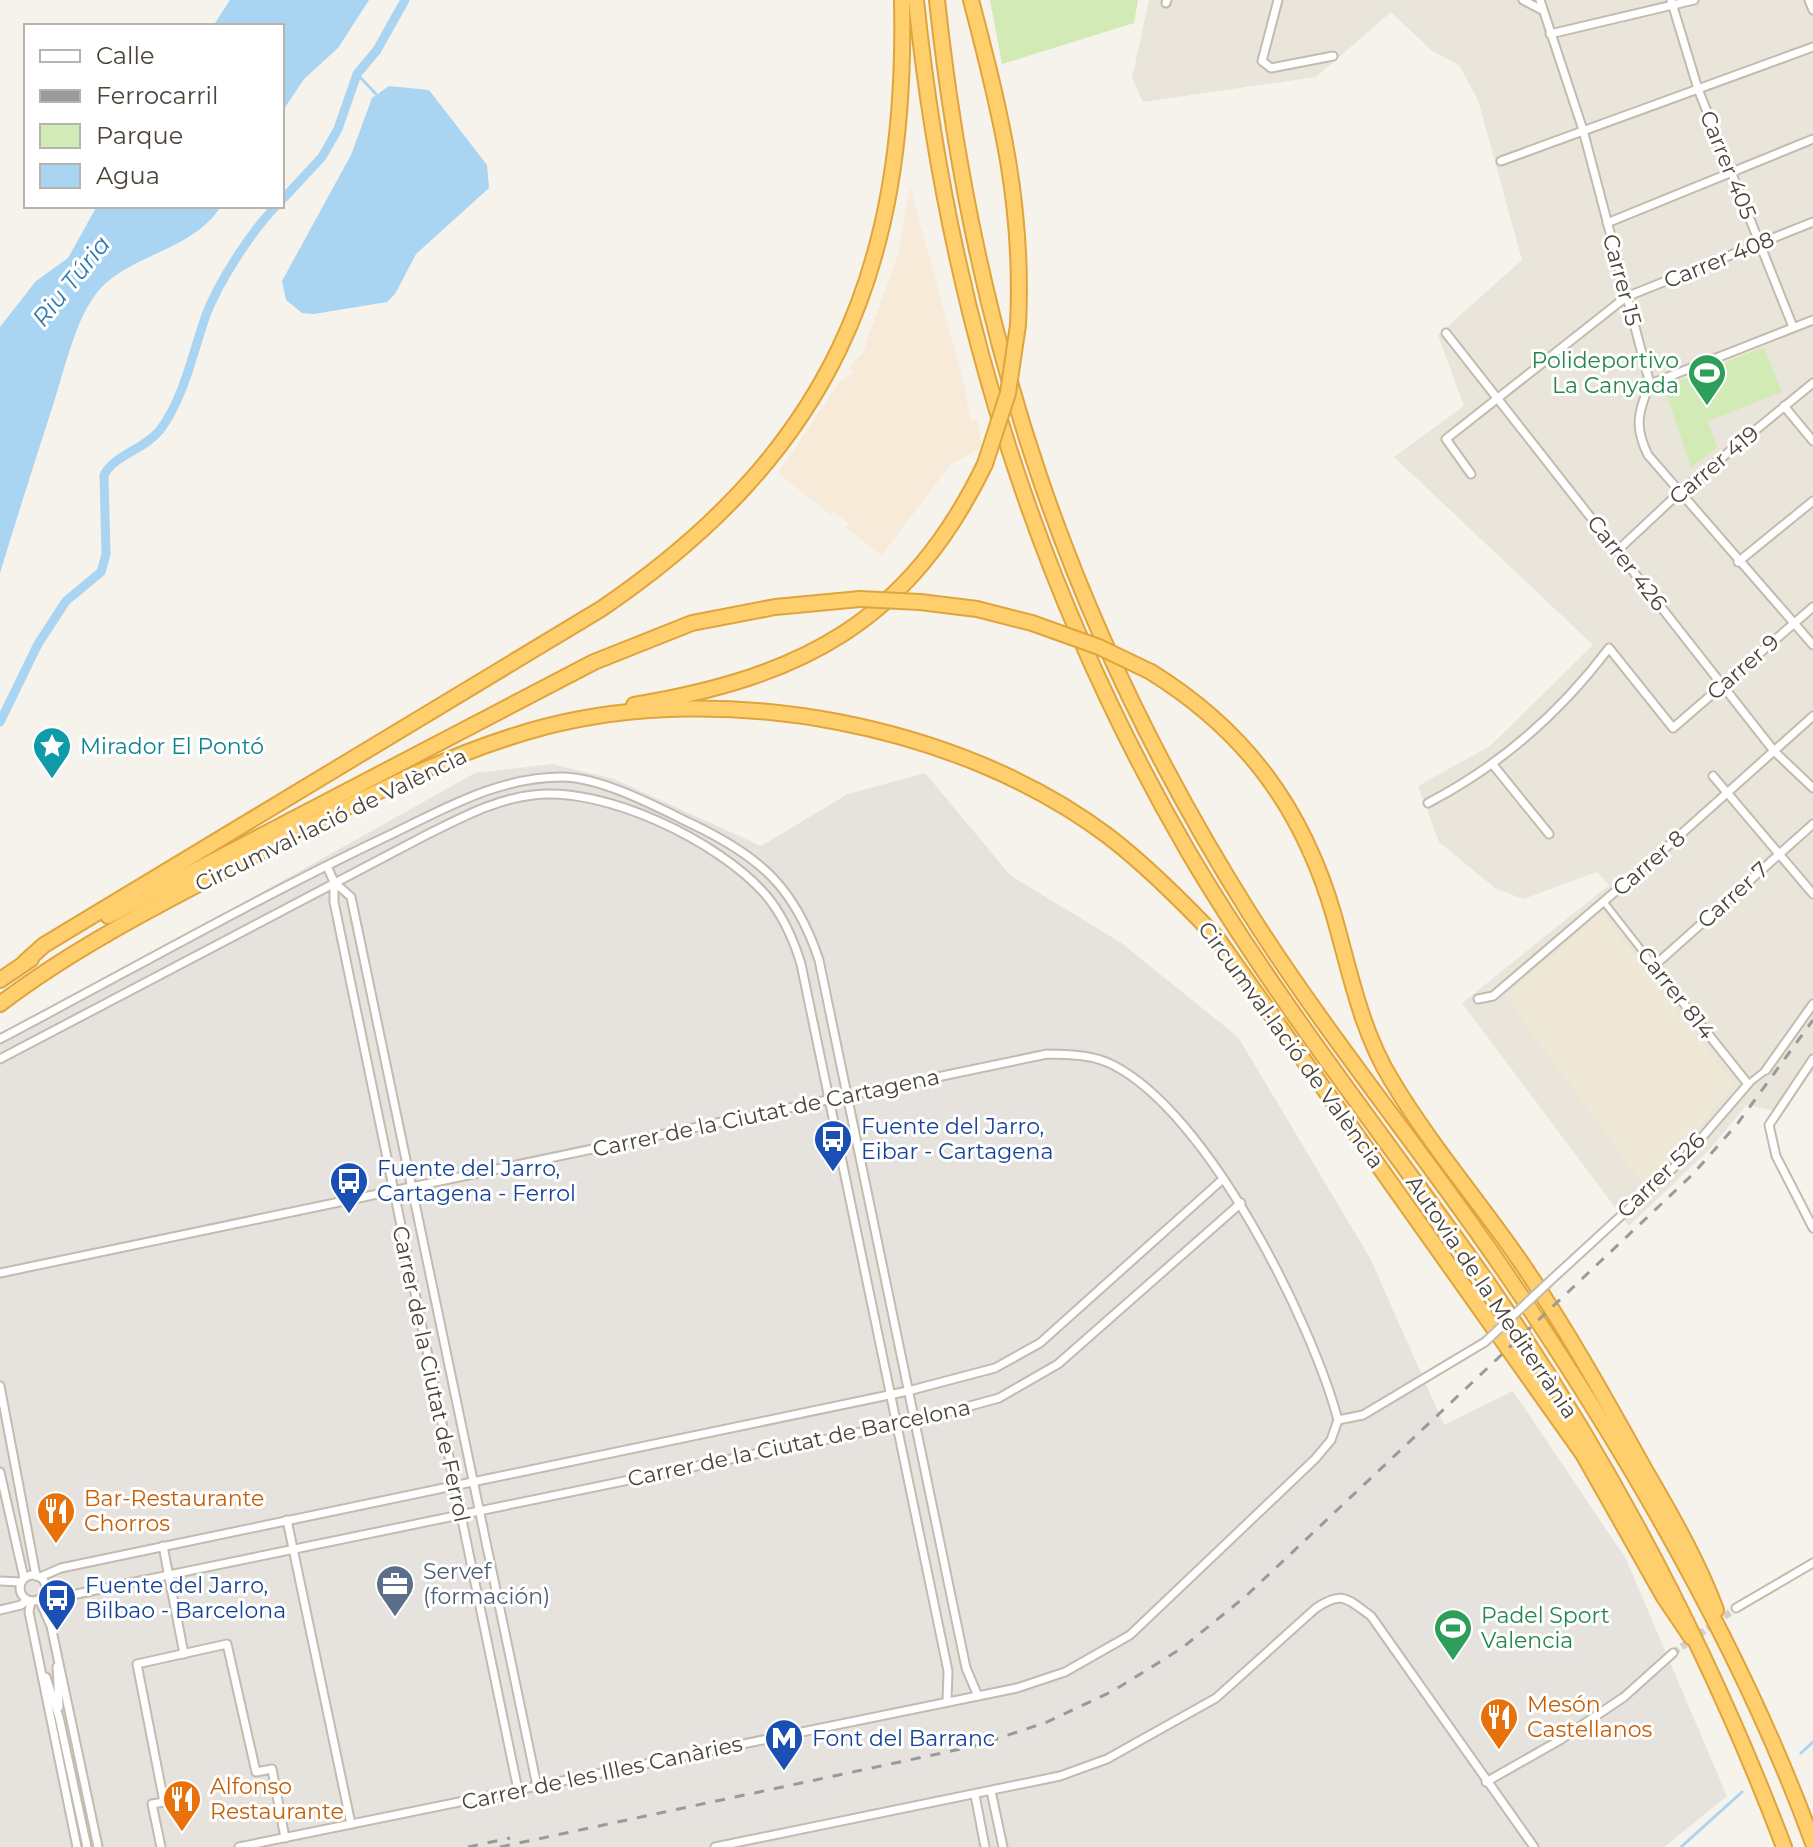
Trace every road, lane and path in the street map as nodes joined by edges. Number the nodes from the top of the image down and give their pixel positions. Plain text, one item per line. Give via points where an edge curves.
1 (902, 0) edge
2 (916, 0) edge
3 (937, 0) edge
4 (971, 0) edge
5 (1278, 0) edge
6 (1523, 0) edge
7 (1540, 0) edge
8 (1694, 0) edge
9 (1809, 0) edge
10 (1671, 3) edge
11 (1542, 10) junction
12 (1813, 10) edge
13 (1550, 34) junction
14 (1813, 47) edge
15 (1333, 56) dead end
16 (1698, 89) junction
17 (1583, 130) junction
18 (1813, 139) edge
19 (1501, 161) dead end
20 (1731, 174) junction
21 (1813, 222) edge
22 (1607, 223) junction
23 (1760, 243) junction
24 (1626, 297) junction
25 (1813, 320) edge
26 (1793, 327) junction
27 (1446, 333) dead end
28 (1813, 383) edge
29 (1650, 384) junction
30 (1498, 398) junction
31 (1784, 406) junction
32 (1813, 441) edge
33 (1471, 474) dead end
34 (1680, 492) junction
35 (1813, 501) edge
36 (1618, 550) junction
37 (1738, 562) junction
38 (1813, 607) edge
39 (1793, 624) junction
40 (1813, 645) edge
41 (1722, 684) junction
42 (607, 714) junction
43 (1813, 716) edge
44 (1774, 751) junction
45 (1494, 766) junction
46 (1713, 776) dead end
47 (1813, 788) edge
48 (1728, 794) junction
49 (1428, 803) dead end
50 (1813, 824) edge
51 (1549, 834) dead end
52 (1779, 854) junction
53 (327, 866) junction
54 (334, 882) junction
55 (1813, 894) edge
56 (1604, 902) junction
57 (25, 962) junction
58 (1654, 966) junction
59 (0, 980) edge
60 (1478, 999) dead end
61 (0, 1004) edge
62 (1813, 1004) edge
63 (0, 1039) edge
64 (0, 1059) edge
65 (1813, 1059) edge
66 (1766, 1070) joint
67 (1748, 1084) junction
68 (847, 1096) junction
69 (829, 1100) junction
70 (1223, 1179) junction
71 (411, 1187) junction
72 (394, 1191) junction
73 (1241, 1203) junction
74 (1813, 1228) edge
75 (0, 1273) edge
76 (0, 1386) edge
77 (908, 1391) junction
78 (891, 1394) junction
79 (1338, 1420) junction
80 (915, 1421) junction
81 (897, 1424) junction
82 (0, 1472) edge
83 (473, 1481) junction
84 (455, 1485) junction
85 (479, 1511) junction
86 (461, 1515) junction
87 (287, 1520) junction
88 (163, 1546) junction
89 (293, 1549) junction
90 (1813, 1563) edge
91 (168, 1575) junction
92 (38, 1576) junction
93 (22, 1580) junction
94 (0, 1581) edge
95 (35, 1599) junction
96 (1736, 1608) tunnel mouth
97 (0, 1610) edge
98 (1691, 1637) junction
99 (1726, 1641) junction
100 (55, 1643) junction
101 (36, 1648) junction
102 (1673, 1653) tunnel mouth
103 (184, 1654) junction
104 (978, 1696) junction
105 (947, 1702) junction
106 (59, 1717) junction
107 (1486, 1782) junction
108 (537, 1786) junction
109 (518, 1790) junction
110 (991, 1791) junction
111 (975, 1795) junction
112 (351, 1824) junction
113 (285, 1838) junction
114 (1813, 1843) edge
115 (77, 1847) edge
116 (87, 1847) edge
117 (98, 1847) edge
118 (161, 1847) edge
119 (239, 1847) edge
120 (715, 1847) edge
121 (985, 1847) edge
122 (1003, 1847) edge
123 (1534, 1847) edge
124 (1784, 1847) edge

1 - 57 highway via 898,139 877,254 855,315 805,409 721,516 656,572 601,609 57,937
2 - 98 highway, Autovia de la Mediterrània via 943,199 982,366 1048,562 1107,700 1234,926 1538,1360 1639,1527
3 - 99 highway, Autovia de la Mediterrània via 963,193 1001,361 1033,461 1103,642 1150,738 1251,915 1503,1269 1658,1517
4 - 42 highway, bridge via 1012,176 1020,248 1018,325 1008,393 978,479 944,536 911,577 839,638 763,675
5 - 15 street via 1262,61 1271,68
6 - 11 street
7 - 11 street, Carrer 15
8 - 10 street
9 - 12 street
10 - 13 street
10 - 16 street, Carrer 405
11 - 13 street, Carrer 15
13 - 17 street, Carrer 15
14 - 16 street
16 - 17 street
16 - 20 street, Carrer 405
17 - 19 street
17 - 22 street, Carrer 15
18 - 20 street
20 - 22 street
20 - 23 street, Carrer 405
21 - 23 street, Carrer 408
22 - 24 street, Carrer 15
23 - 24 street, Carrer 408
23 - 26 street, Carrer 405
24 - 29 street, Carrer 15
24 - 30 street, Carrer 408
25 - 26 street
26 - 29 street
27 - 30 street, Carrer 426
28 - 31 street, Carrer 419
29 - 34 street via 1638,412 1638,435
30 - 33 street, Carrer 408 via 1446,439
30 - 36 street, Carrer 426
31 - 32 street
31 - 34 street, Carrer 419
34 - 36 street, Carrer 419
34 - 37 street
35 - 37 street
36 - 41 street, Carrer 426
37 - 39 street
38 - 39 street, Carrer 9
39 - 40 street
39 - 41 street, Carrer 9
41 - 44 street, Carrer 426
41 - 45 street, Carrer 9 via 1673,728 1609,648 1584,681
42 - 61 highway, Circumval·lació de València via 480,747 375,792 124,925
42 - 98 highway, Circumval·lació de València via 698,709 796,715 876,729 994,771 1107,835 1217,938 1583,1454
43 - 44 street, Carrer 8
44 - 47 street, Carrer 426
44 - 48 street, Carrer 8
45 - 49 street
45 - 51 street
46 - 48 street
48 - 52 street
48 - 56 street, Carrer 8
50 - 52 street, Carrer 7
52 - 55 street
52 - 58 street, Carrer 7
53 - 54 street
53 - 63 street
53 - 68 street via 496,786 566,777 650,804 728,841 776,880 805,919 819,960
54 - 64 street
54 - 69 street via 467,814 533,795 585,797 645,817 722,854 765,894 790,929
54 - 71 street, Carrer de la Ciutat de Ferrol via 351,897
54 - 72 street, Carrer de la Ciutat de Ferrol
56 - 58 street, Carrer 814
56 - 60 street, Carrer 8 via 1493,996
57 - 59 highway, Circumval·lació de València
57 - 99 highway, Circumval·lació de València, bridge via 594,662 692,623 775,607 860,599 920,602 977,609 1099,647 1196,700 1242,742 1271,780 1319,871 1360,1011 1392,1081 1570,1337 1706,1583
58 - 67 street, Carrer 814
62 - 66 street
65 - 74 street via 1769,1125 1776,1156
66 - 67 street
67 - 79 street, Carrer 526, bridge via 1685,1157 1485,1342 1363,1415
68 - 69 street, Carrer de la Ciutat de Cartagena
68 - 70 street, Carrer de la Ciutat de Cartagena via 1047,1054 1086,1056 1112,1064 1136,1080
68 - 77 street
69 - 71 street, Carrer de la Ciutat de Cartagena
69 - 78 street
70 - 73 street, Carrer de la Ciutat de Cartagena
70 - 77 street, Carrer de la Ciutat de Barcelona via 1040,1343 995,1368
71 - 72 street, Carrer de la Ciutat de Cartagena
71 - 83 street, Carrer de la Ciutat de Ferrol
72 - 75 street, Carrer de la Ciutat de Cartagena
72 - 84 street, Carrer de la Ciutat de Ferrol
73 - 79 street, Carrer de la Ciutat de Cartagena via 1323,1374
73 - 80 street, Carrer de la Ciutat de Barcelona via 1058,1364 999,1398
76 - 92 street
77 - 78 street, Carrer de la Ciutat de Barcelona
77 - 80 street
78 - 81 street
78 - 83 street, Carrer de la Ciutat de Barcelona
79 - 104 street, Carrer de les Illes Canàries via 1331,1440 1315,1459 1130,1635 1065,1672
80 - 81 street, Carrer de la Ciutat de Barcelona
80 - 104 street via 966,1668
81 - 85 street, Carrer de la Ciutat de Barcelona
81 - 105 street via 948,1671
82 - 93 street
83 - 84 street, Carrer de la Ciutat de Barcelona
83 - 85 street, Carrer de la Ciutat de Ferrol
84 - 86 street, Carrer de la Ciutat de Ferrol
84 - 87 street, Carrer de la Ciutat de Barcelona
85 - 86 street, Carrer de la Ciutat de Barcelona
85 - 108 street, Carrer de la Ciutat de Ferrol
86 - 89 street, Carrer de la Ciutat de Barcelona
86 - 109 street, Carrer de la Ciutat de Ferrol
87 - 88 street, Carrer de la Ciutat de Barcelona
87 - 89 street
88 - 91 street
88 - 92 street, Carrer de la Ciutat de Barcelona
89 - 91 street, Carrer de la Ciutat de Barcelona
89 - 112 street
90 - 96 street
91 - 95 street, Carrer de la Ciutat de Barcelona
91 - 103 street
92 - 93 street, Carrer de la Ciutat de Barcelona
92 - 95 street via 45,1584
93 - 94 street
93 - 95 street via 20,1590
95 - 97 street, Carrer de la Ciutat de Barcelona
95 - 100 street via 46,1607
95 - 101 street via 29,1612
98 - 124 highway, Autovia de la Mediterrània
99 - 114 highway, Autovia de la Mediterrània
100 - 106 street
100 - 117 street
101 - 106 street
101 - 115 street
102 - 107 street via 1624,1697
103 - 113 street via 227,1644 256,1772 272,1769
103 - 118 street via 137,1664 164,1802 152,1804
104 - 105 street, Carrer de les Illes Canàries
105 - 108 street, Carrer de les Illes Canàries
106 - 116 street
107 - 110 street via 1371,1616 1344,1597 1332,1597 1216,1698 1161,1731 1060,1776
107 - 123 street
108 - 109 street, Carrer de les Illes Canàries
109 - 112 street, Carrer de les Illes Canàries
110 - 111 street
110 - 122 street
111 - 120 street
111 - 121 street
112 - 113 street, Carrer de les Illes Canàries
113 - 119 street, Carrer de les Illes Canàries

